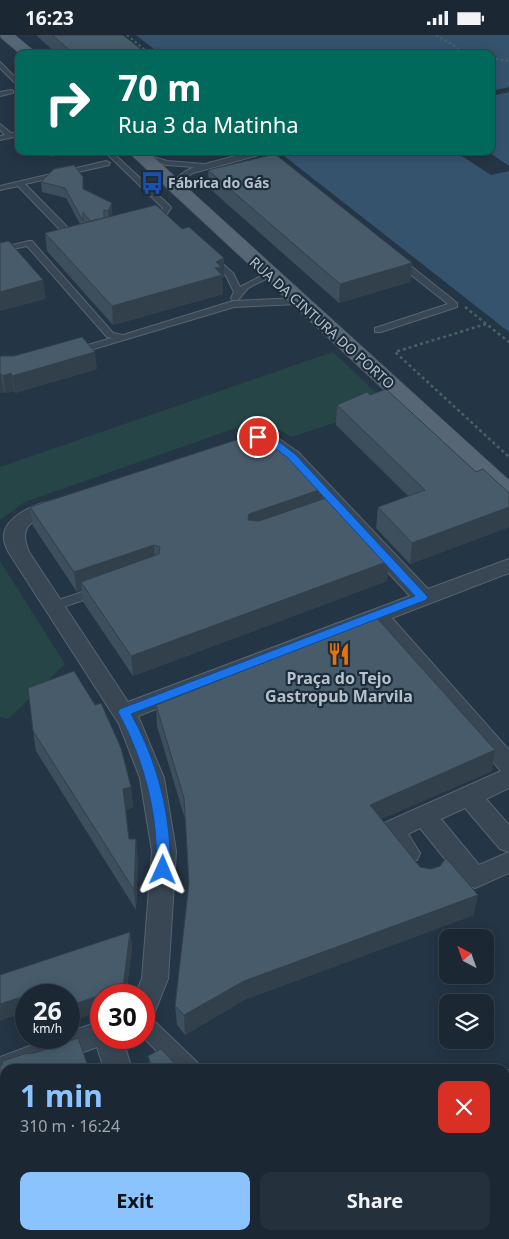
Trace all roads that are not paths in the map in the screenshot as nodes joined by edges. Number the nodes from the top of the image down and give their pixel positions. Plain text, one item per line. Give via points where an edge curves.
1 (6, 35) edge
2 (23, 35) edge
3 (0, 40) edge
4 (22, 50) edge
5 (25, 50) edge
6 (34, 50) edge
7 (0, 64) edge
8 (12, 79) junction
9 (4, 81) dead end
10 (15, 82) edge
11 (11, 92) dead end
12 (0, 94) edge
13 (0, 126) edge
14 (15, 135) edge
15 (10, 136) junction
16 (0, 138) edge
17 (111, 155) edge
18 (139, 155) edge
19 (143, 155) edge
20 (248, 155) edge
21 (268, 155) edge
22 (106, 163) dead end
23 (205, 166) junction
24 (286, 170) edge
25 (19, 183) junction
26 (0, 188) edge
27 (175, 189) junction
28 (159, 219) junction
29 (150, 221) edge
30 (172, 222) edge
31 (84, 237) edge
32 (0, 250) edge
33 (208, 255) edge
34 (393, 256) edge
35 (270, 275) junction
36 (238, 292) junction
37 (298, 301) junction
38 (233, 304) junction
39 (378, 329) dead end
40 (124, 338) junction
41 (70, 353) edge
42 (254, 438) edge
43 (509, 493) edge
44 (74, 500) edge
45 (509, 553) edge
46 (509, 566) edge
47 (454, 585) junction
48 (110, 586) edge
49 (422, 597) junction
50 (54, 606) junction
51 (377, 615) junction
52 (124, 712) junction
53 (509, 765) edge
54 (509, 778) edge
55 (469, 796) junction
56 (424, 816) junction
57 (509, 842) edge
58 (509, 862) edge
59 (421, 869) edge
60 (153, 984) edge
61 (155, 1036) edge
62 (90, 1037) edge
63 (112, 1049) edge
64 (16, 1064) edge
65 (116, 1064) edge
66 (184, 1064) edge

1 - 5 main road
2 - 6 main road via 38,48
3 - 4 main road
7 - 8 lane
8 - 9 lane
8 - 10 lane
11 - 12 lane
13 - 15 lane
14 - 15 lane
15 - 16 lane
17 - 28 lane via 167,208
18 - 27 main road, RUA DA CINTURA DO PORTO
19 - 23 lane via 166,163
20 - 23 lane
21 - 24 lane
22 - 25 lane
23 - 27 lane via 182,175
25 - 26 lane
25 - 31 lane via 70,240
27 - 35 main road, RUA DA CINTURA DO PORTO
28 - 29 lane
28 - 30 lane
32 - 40 lane via 29,243 38,248 110,335
33 - 36 lane via 230,275
34 - 39 lane via 454,305
35 - 36 lane
35 - 37 main road, RUA DA CINTURA DO PORTO
36 - 38 lane
37 - 38 lane
37 - 43 main road, RUA DA CINTURA DO PORTO
38 - 40 lane
40 - 41 lane
42 - 49 street via 264,438 284,449 335,509
44 - 50 street via 22,520 11,534
45 - 47 street
46 - 47 street
47 - 49 street
48 - 50 lane
49 - 51 street
50 - 52 street
51 - 52 street
51 - 53 street
52 - 60 street via 136,733 152,779 164,851
54 - 55 street
55 - 56 street
55 - 57 street
56 - 58 street via 475,878
56 - 59 street via 391,831
61 - 66 street
62 - 64 street
63 - 65 street

